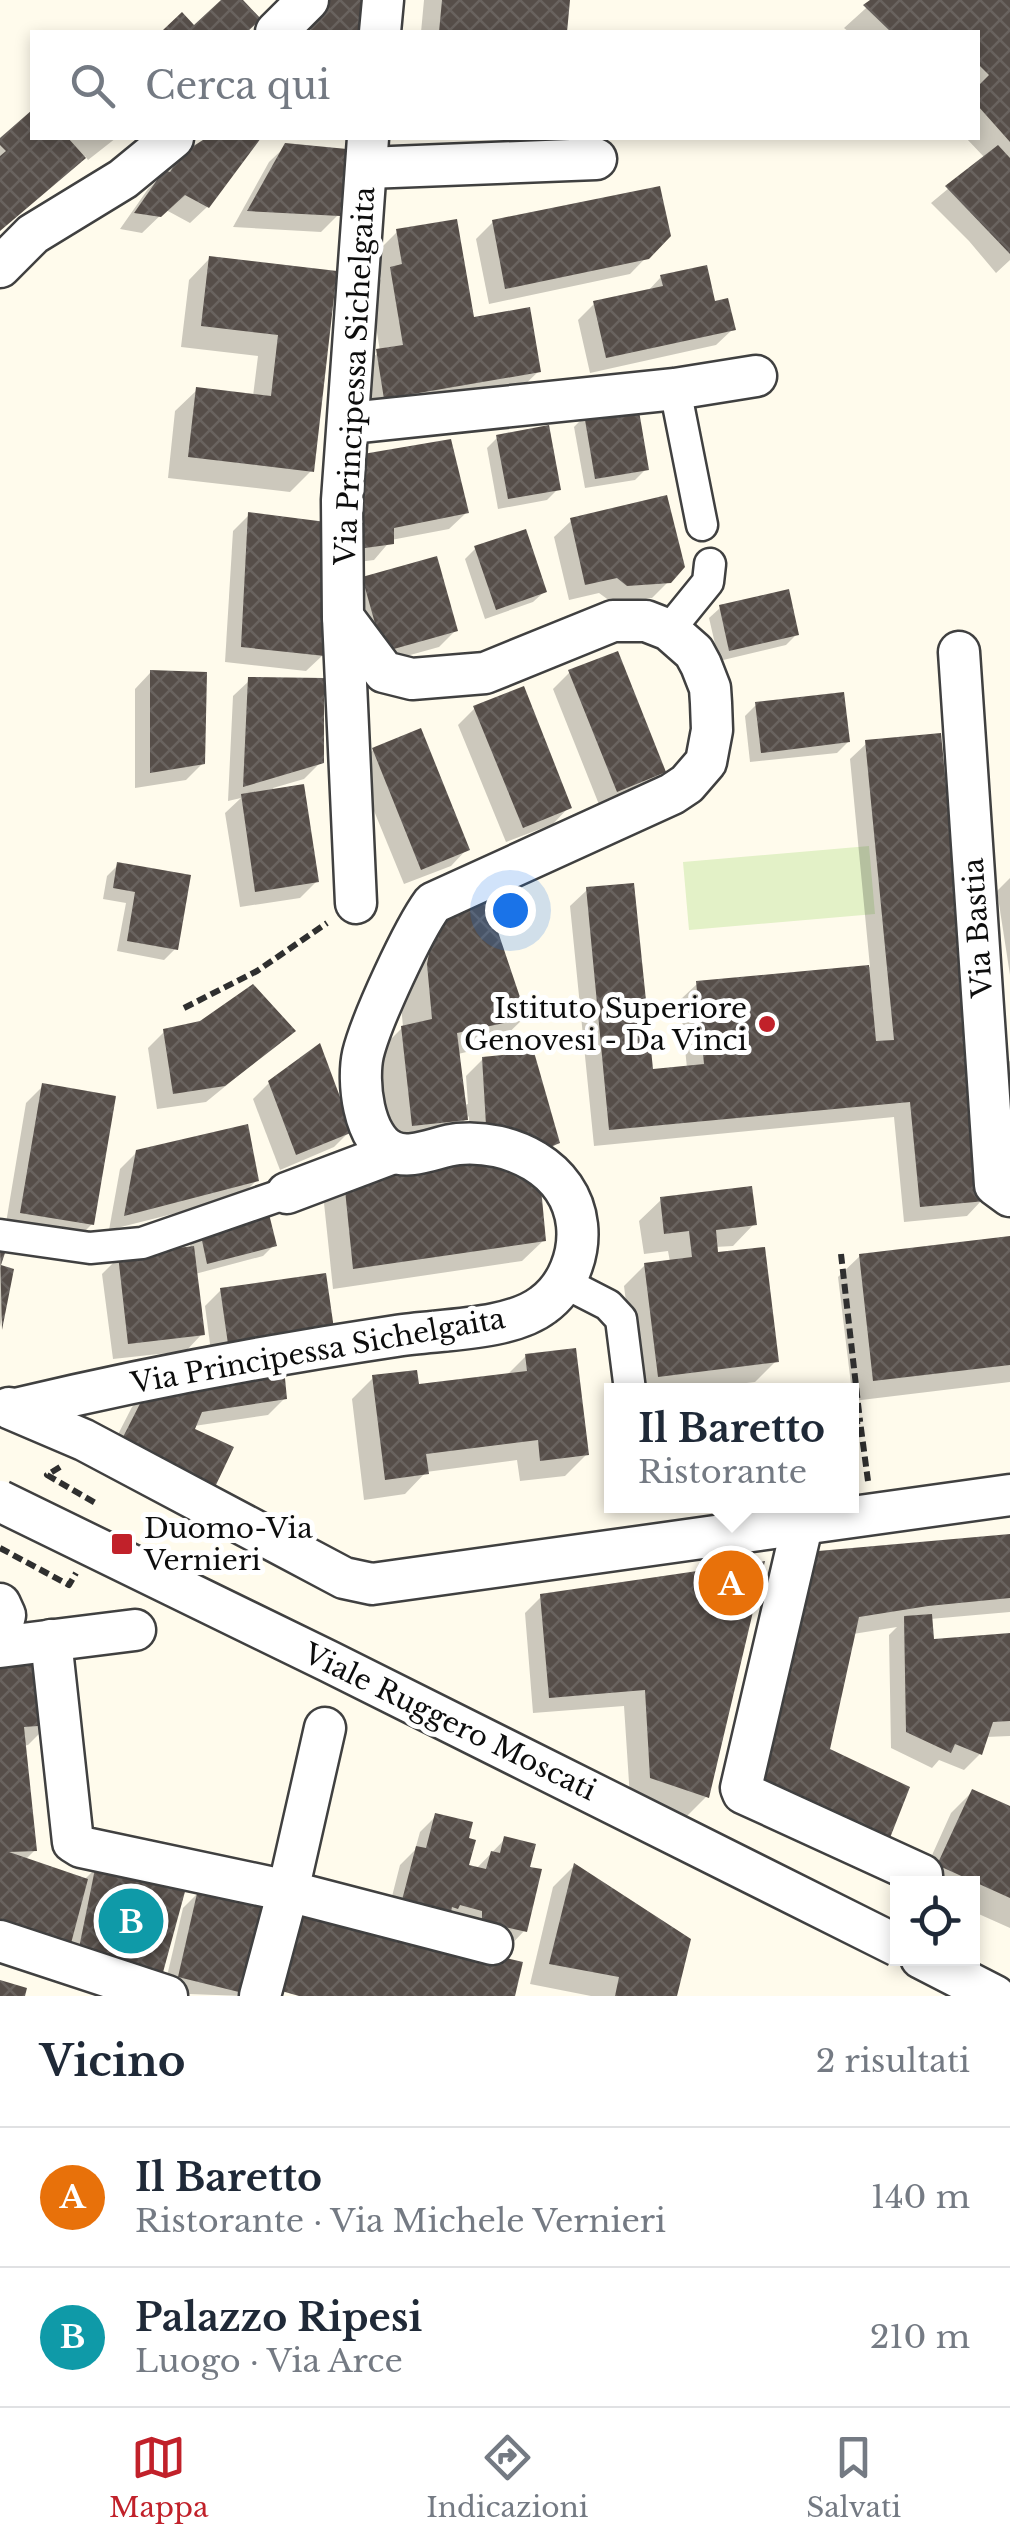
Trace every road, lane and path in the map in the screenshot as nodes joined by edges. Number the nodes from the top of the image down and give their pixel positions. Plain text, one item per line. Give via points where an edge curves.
1 (308, 0) edge
2 (383, 0) edge
3 (278, 30) edge
4 (380, 30) edge
5 (171, 140) edge
6 (368, 153) edge
7 (596, 159) dead end
8 (0, 267) edge
9 (756, 376) dead end
10 (675, 388) junction
11 (350, 422) junction
12 (702, 525) dead end
13 (710, 564) dead end
14 (342, 617) junction
15 (668, 630) junction
16 (959, 652) dead end
17 (356, 903) joint
18 (184, 1008) dead end
19 (393, 1152) junction
20 (287, 1193) joint
21 (1010, 1196) edge
22 (0, 1235) edge
23 (841, 1254) dead end
24 (565, 1283) junction
25 (629, 1383) edge
26 (852, 1383) edge
27 (112, 1386) junction
28 (8, 1408) edge
29 (859, 1442) edge
30 (108, 1452) junction
31 (71, 1473) dead end
32 (1010, 1496) edge
33 (0, 1501) edge
34 (99, 1505) dead end
35 (873, 1514) junction
36 (802, 1526) junction
37 (0, 1604) edge
38 (135, 1630) dead end
39 (0, 1636) edge
40 (51, 1640) junction
41 (0, 1647) edge
42 (325, 1728) dead end
43 (922, 1875) dead end
44 (288, 1891) junction
45 (0, 1941) edge
46 (890, 1942) edge
47 (492, 1944) dead end
48 (937, 1966) edge
49 (167, 1996) edge
50 (260, 1996) edge
51 (995, 1996) edge

1 - 3 street
2 - 4 street
5 - 8 street via 123,179 34,234
6 - 7 street
6 - 11 street, Via Principessa Sichelgaita
9 - 10 street
10 - 11 street
10 - 12 street
11 - 14 street, Via Principessa Sichelgaita
13 - 15 street via 708,582
14 - 15 street via 384,672 412,679 485,673 613,621 646,621
14 - 17 street, Via Principessa Sichelgaita
15 - 19 street via 694,652 710,688 706,762 672,794 433,903 363,1054 370,1125
16 - 21 street, Via Bastia via 996,1186
17 - 18 path via 257,971
19 - 20 street
19 - 24 street via 473,1144 516,1152 543,1166 573,1204 577,1224
20 - 22 street via 142,1243 90,1248
23 - 26 path
24 - 25 street via 621,1319
24 - 27 street, Via Principessa Sichelgaita via 543,1305 498,1322
27 - 28 street, Via Principessa Sichelgaita
27 - 30 street, Via Principessa Sichelgaita via 104,1424
28 - 30 street
29 - 35 path
30 - 36 street via 360,1583
31 - 34 path via 59,1467 47,1475
32 - 35 street
33 - 46 street, Viale Ruggero Moscati, bridge
35 - 36 street
36 - 43 street via 743,1794
37 - 39 street
38 - 40 street
40 - 41 street
40 - 44 street via 73,1842
42 - 44 street
44 - 47 street
44 - 50 street
45 - 49 street
48 - 51 street

